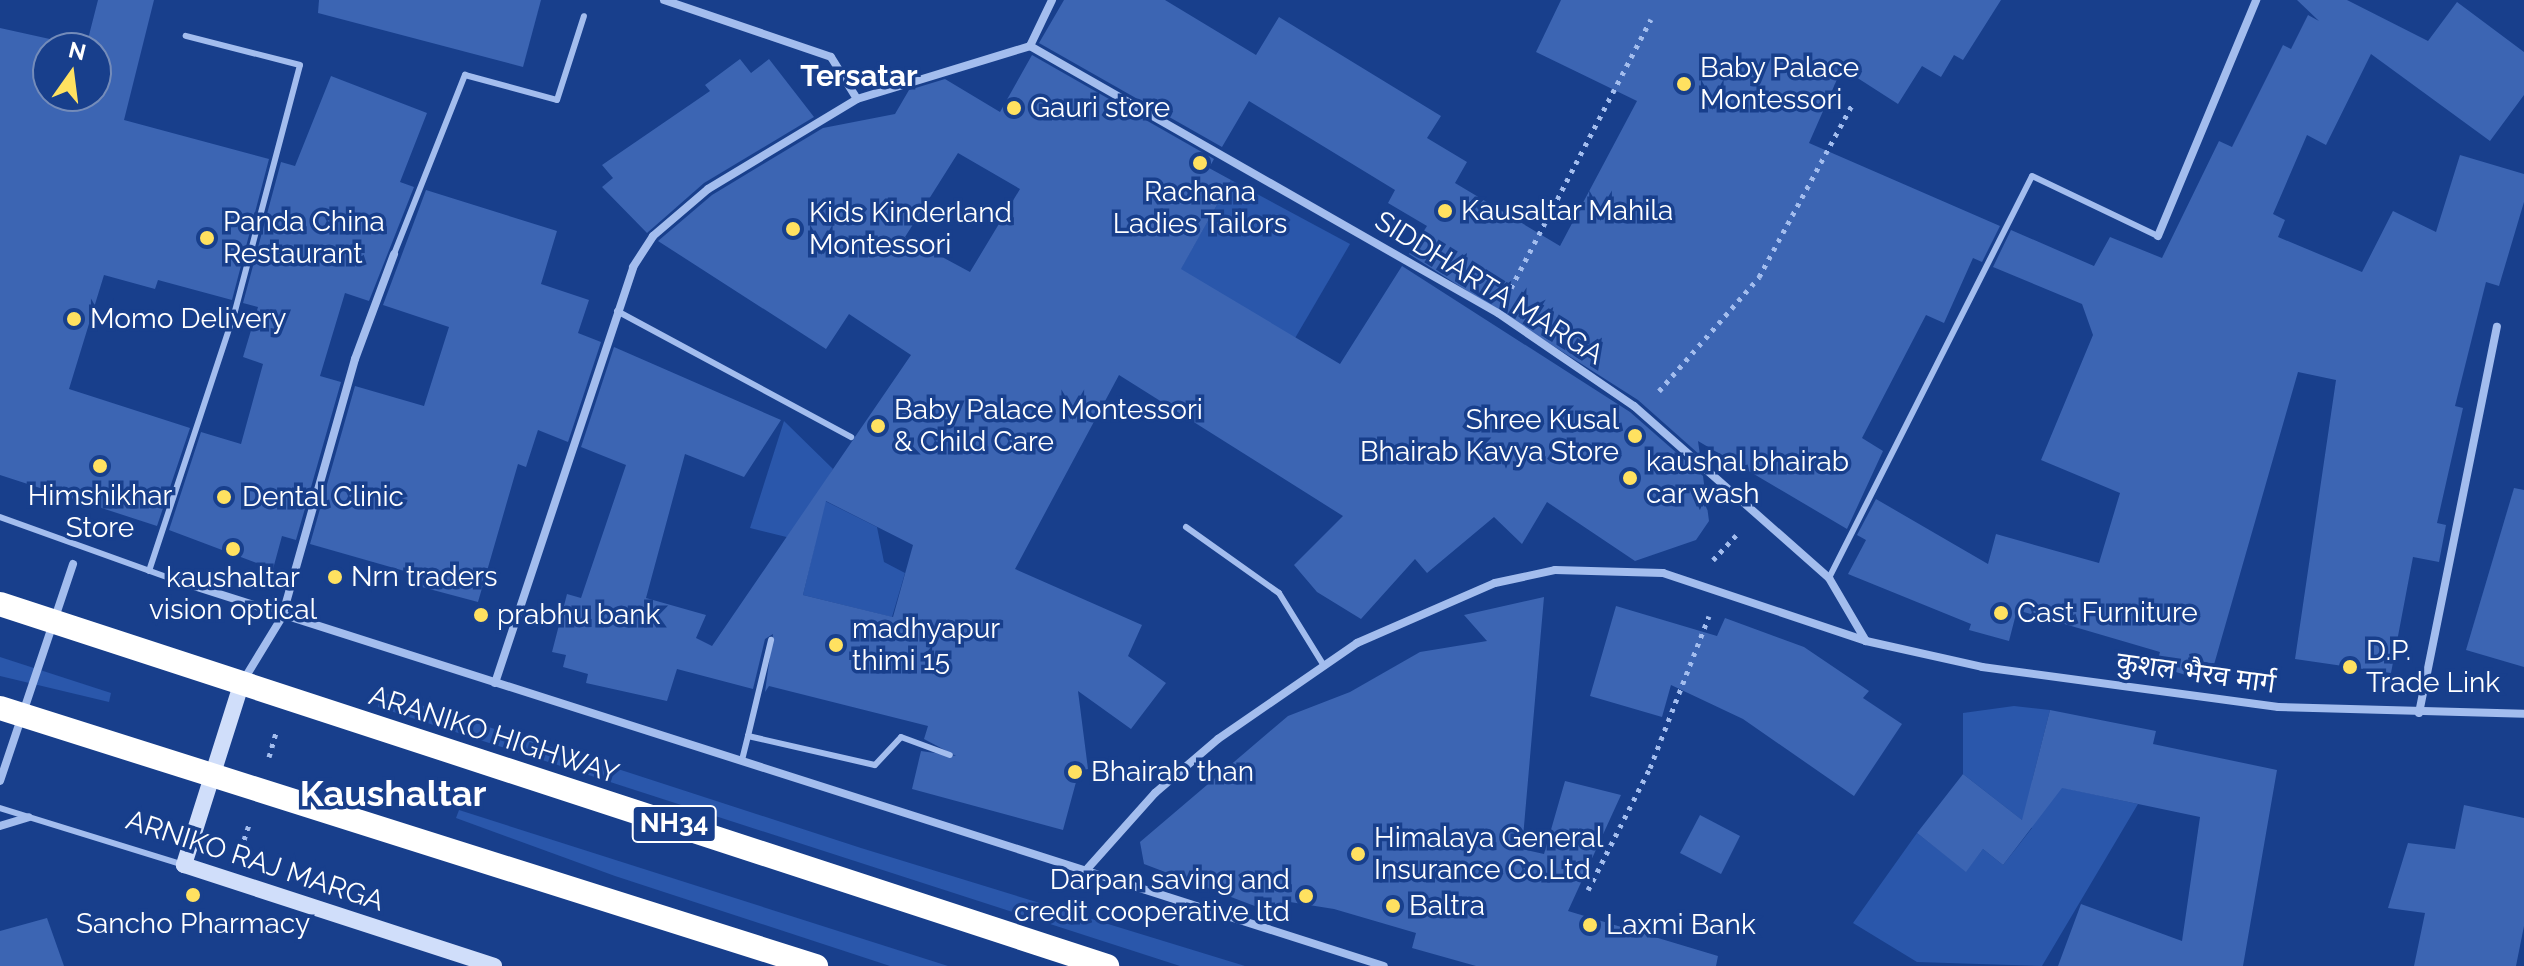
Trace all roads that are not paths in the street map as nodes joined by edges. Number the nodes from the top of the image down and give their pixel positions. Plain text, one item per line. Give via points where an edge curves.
1 (664, 0) edge
2 (1052, 0) edge
3 (2256, 0) edge
4 (584, 16) dead end
5 (186, 36) dead end
6 (1030, 46) junction
7 (857, 99) junction
8 (2158, 236) joint
9 (394, 254) joint
10 (617, 311) junction
11 (2497, 327) dead end
12 (851, 437) dead end
13 (0, 517) edge
14 (1186, 527) dead end
15 (73, 564) dead end
16 (149, 571) junction
17 (1829, 578) junction
18 (172, 579) joint
19 (0, 602) edge
20 (282, 617) junction
21 (771, 640) dead end
22 (1866, 641) junction
23 (1324, 666) junction
24 (495, 683) junction
25 (241, 685) junction
26 (0, 708) edge
27 (2419, 713) junction
28 (2524, 714) edge
29 (748, 736) junction
30 (950, 755) dead end
31 (742, 760) junction
32 (215, 772) junction
33 (0, 781) edge
34 (0, 808) edge
35 (29, 817) junction
36 (0, 826) edge
37 (184, 865) junction
38 (1088, 868) junction
39 (494, 966) edge
40 (816, 966) edge
41 (1107, 966) edge
42 (1384, 966) edge

1 - 7 street via 831,57
2 - 6 street
3 - 8 street
4 - 9 lane via 557,100 465,75
5 - 16 lane via 300,65 235,311
6 - 7 street
6 - 17 street, SIDDHARTA MARGA via 1498,313 1643,414
7 - 10 street via 678,211 633,267
8 - 17 lane via 2032,176
9 - 20 street via 355,359
10 - 12 lane
10 - 24 street
11 - 27 street
13 - 16 lane
14 - 23 lane via 1279,593
15 - 33 street
16 - 18 lane
17 - 22 street, SIDDHARTA MARGA
18 - 20 street
19 - 25 highway, ARANIKO HIGHWAY / NH34
20 - 24 street
20 - 25 street
21 - 29 lane
22 - 23 street, कुशल‌ भैरव मार्ग via 1663,573 1555,570 1414,612
22 - 27 street, कुशल‌ भैरव मार्ग via 1982,667 2191,695
23 - 38 street, कुशल‌ भैरव मार्ग via 1218,739 1155,793
24 - 31 street
25 - 32 main road
25 - 41 highway, ARANIKO HIGHWAY / NH34
26 - 32 highway
27 - 28 street, कुशल‌ भैरव मार्ग
29 - 30 lane via 875,765 901,737
29 - 31 lane
31 - 38 street
32 - 37 main road
32 - 40 highway
34 - 35 lane, ARNIKO RAJ MARGA
35 - 36 street
35 - 37 lane, ARNIKO RAJ MARGA
37 - 39 main road, ARNIKO RAJ MARGA
38 - 42 street

